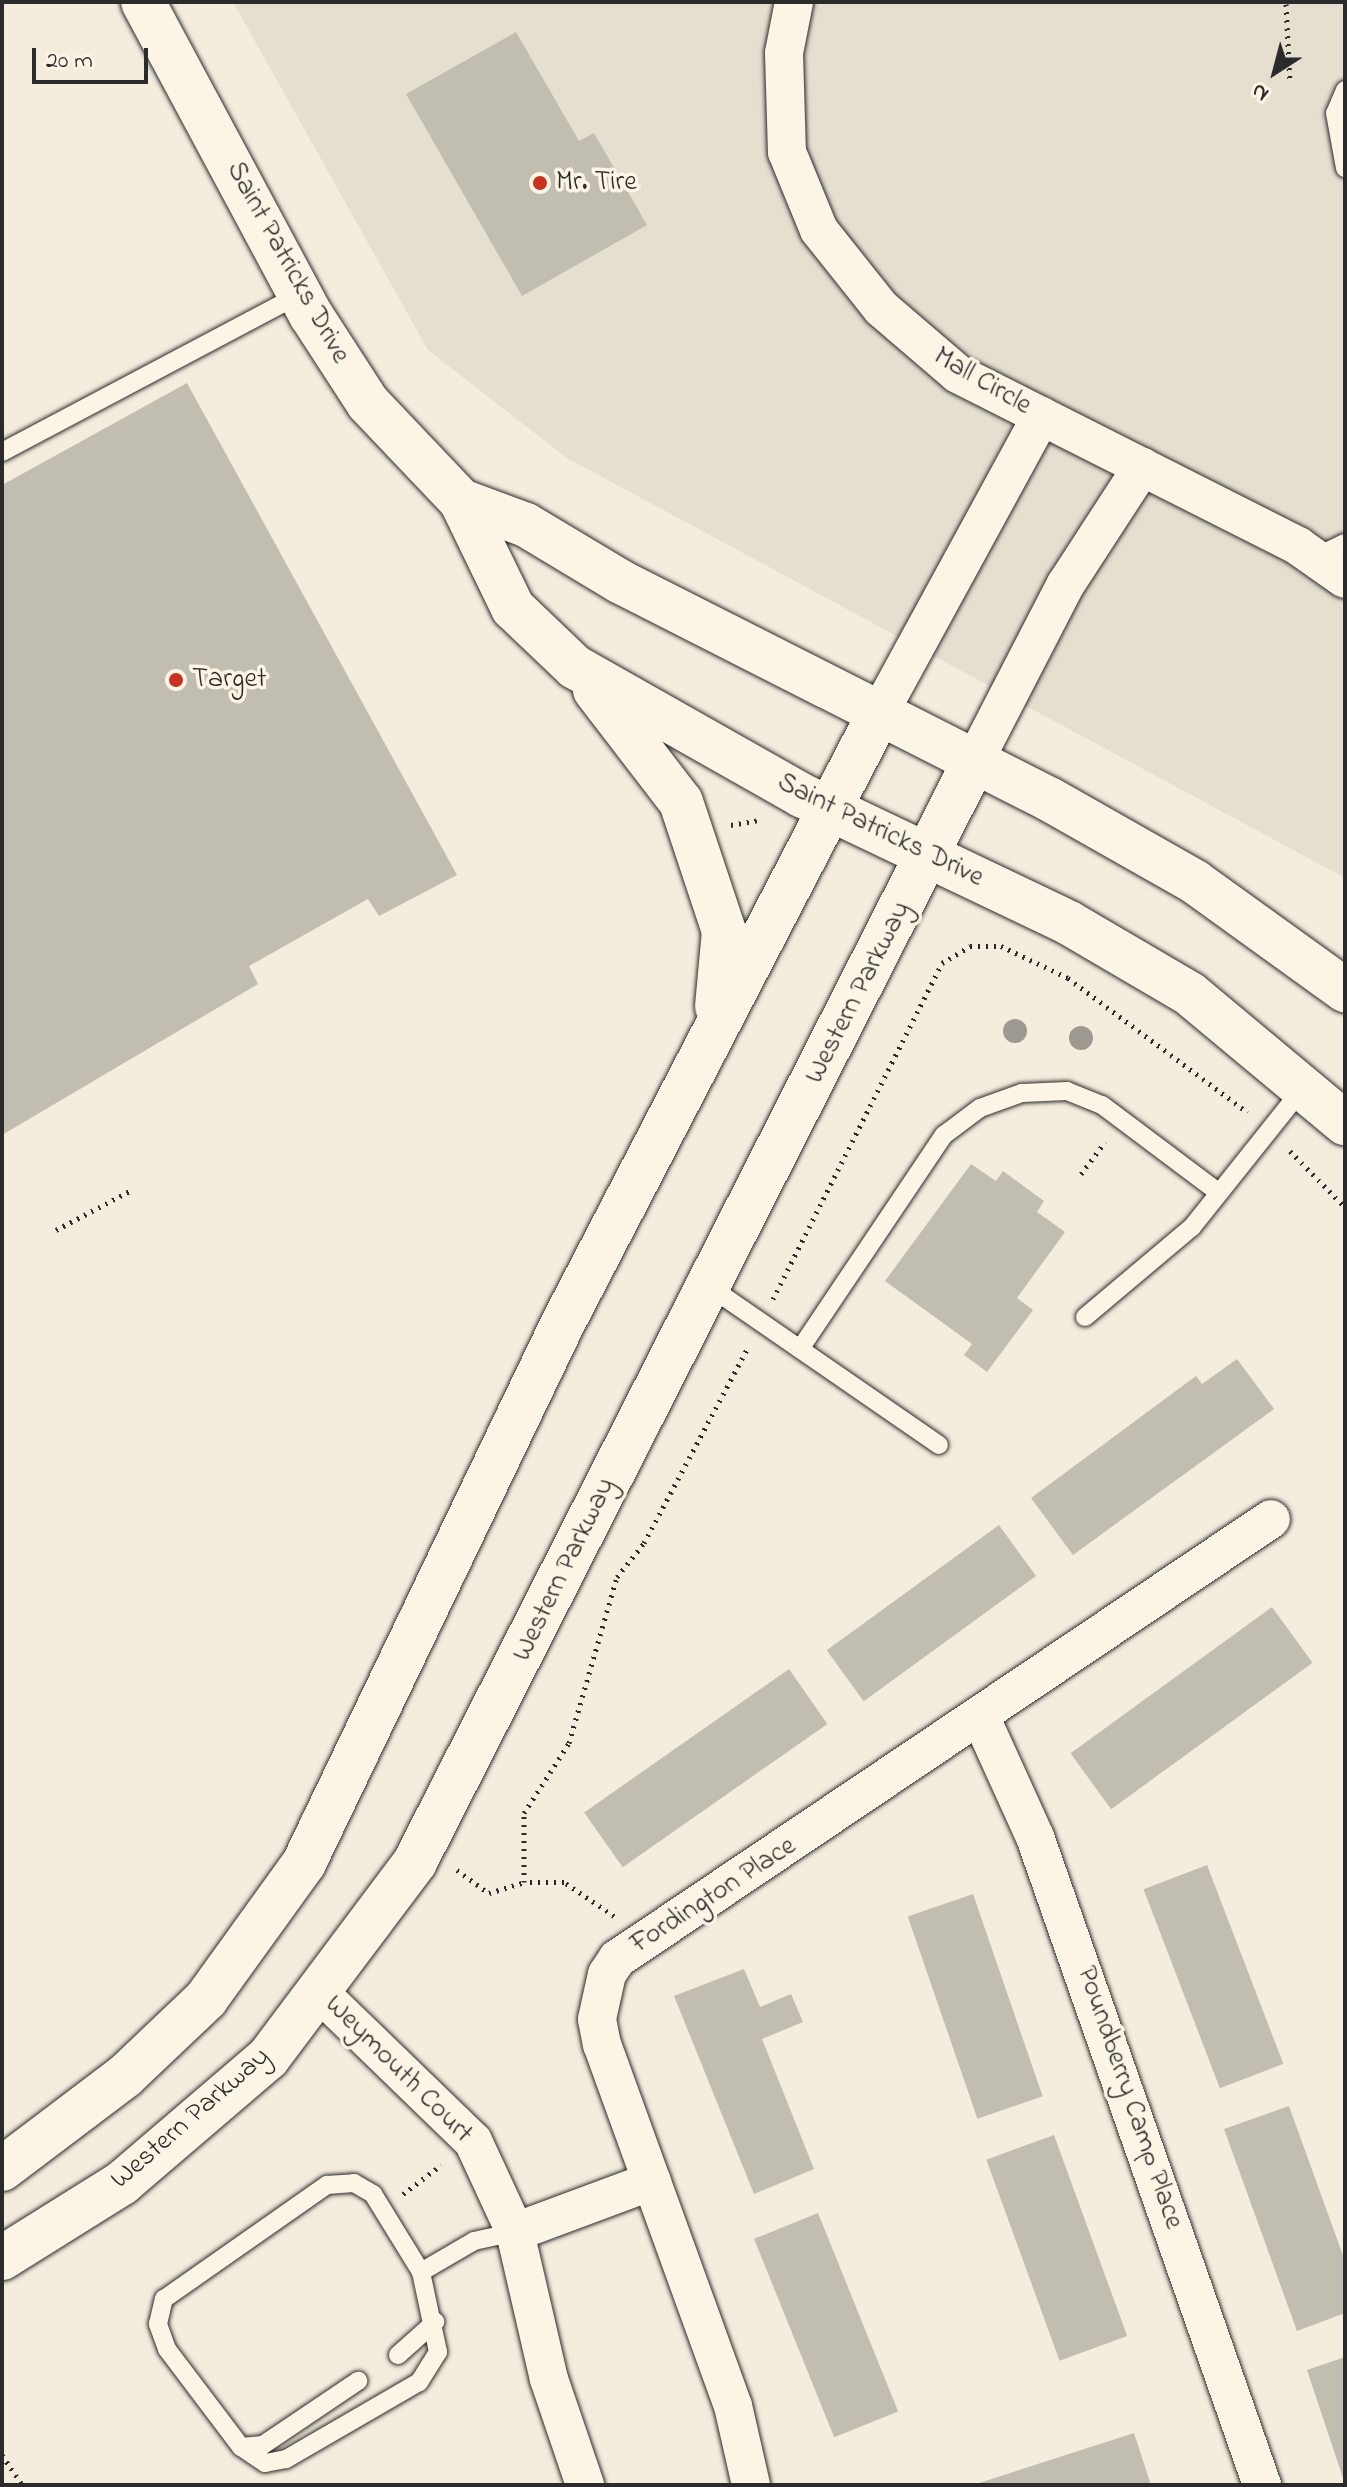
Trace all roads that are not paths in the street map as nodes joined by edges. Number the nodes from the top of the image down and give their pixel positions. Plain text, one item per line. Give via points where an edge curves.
1 (143, 2) edge
2 (794, 2) edge
3 (1345, 90) edge
4 (1345, 168) edge
5 (300, 294) junction
6 (1041, 416) junction
7 (2, 452) edge
8 (1142, 467) junction
9 (461, 501) junction
10 (1330, 551) edge
11 (1345, 579) edge
12 (575, 667) junction
13 (881, 710) junction
14 (975, 760) junction
15 (831, 809) junction
16 (930, 856) junction
17 (1345, 990) edge
18 (712, 1036) junction
19 (1303, 1087) junction
20 (1345, 1123) edge
21 (1218, 1192) junction
22 (710, 1287) junction
23 (1085, 1317) dead end
24 (800, 1349) junction
25 (939, 1445) dead end
26 (1271, 1519) dead end
27 (981, 1718) junction
28 (317, 1990) junction
29 (2, 2169) edge
30 (652, 2181) junction
31 (515, 2232) junction
32 (2, 2258) edge
33 (421, 2272) junction
34 (435, 2322) junction
35 (398, 2355) dead end
36 (358, 2381) dead end
37 (241, 2447) junction
38 (585, 2485) edge
39 (751, 2485) edge
40 (1262, 2485) edge

1 - 5 main road, Saint Patricks Drive
2 - 6 street, Mall Circle via 784,53 787,152 819,230 909,336 958,374
3 - 4 lane via 1335,113
5 - 7 lane
5 - 9 main road, Saint Patricks Drive via 368,403
6 - 8 street, Mall Circle
6 - 13 street
8 - 10 street, Mall Circle
8 - 14 street via 1066,584
9 - 12 main road, Saint Patricks Drive via 513,608
9 - 13 main road, Saint Patricks Drive via 526,525 621,582
10 - 11 street, Mall Circle
12 - 15 main road, Saint Patricks Drive
12 - 18 main road via 659,766 697,841 724,931
13 - 14 main road, Saint Patricks Drive
13 - 15 main road
14 - 16 main road, Western Parkway
14 - 17 main road, Saint Patricks Drive via 1195,882
15 - 16 main road, Saint Patricks Drive
15 - 18 main road
16 - 19 main road, Saint Patricks Drive via 1069,923 1190,994
16 - 22 main road, Western Parkway
18 - 29 main road via 556,1337 349,1776 270,1918 206,1999 125,2076
19 - 20 main road, Saint Patricks Drive
19 - 21 lane
21 - 23 lane via 1192,1227
21 - 24 lane via 1122,1120 1067,1091 1022,1093 980,1108 944,1135
22 - 24 lane
22 - 28 main road, Western Parkway via 415,1862
24 - 25 lane
26 - 27 street, Fordington Place
27 - 30 street, Fordington Place via 617,1959 597,2019
27 - 40 street, Poundberry Camp Place via 1035,1837
28 - 31 street, Weymouth Court via 473,2141
28 - 32 main road, Western Parkway via 268,2058 169,2145
30 - 31 street
30 - 39 street, Fordington Place via 733,2406
31 - 33 lane via 474,2241
31 - 38 street, Weymouth Court via 549,2379
33 - 34 lane
33 - 37 lane via 373,2194 354,2183 327,2185 164,2299 158,2324 167,2349
34 - 35 lane
34 - 37 lane via 438,2352 419,2382 286,2459 265,2463
36 - 37 lane via 263,2445

